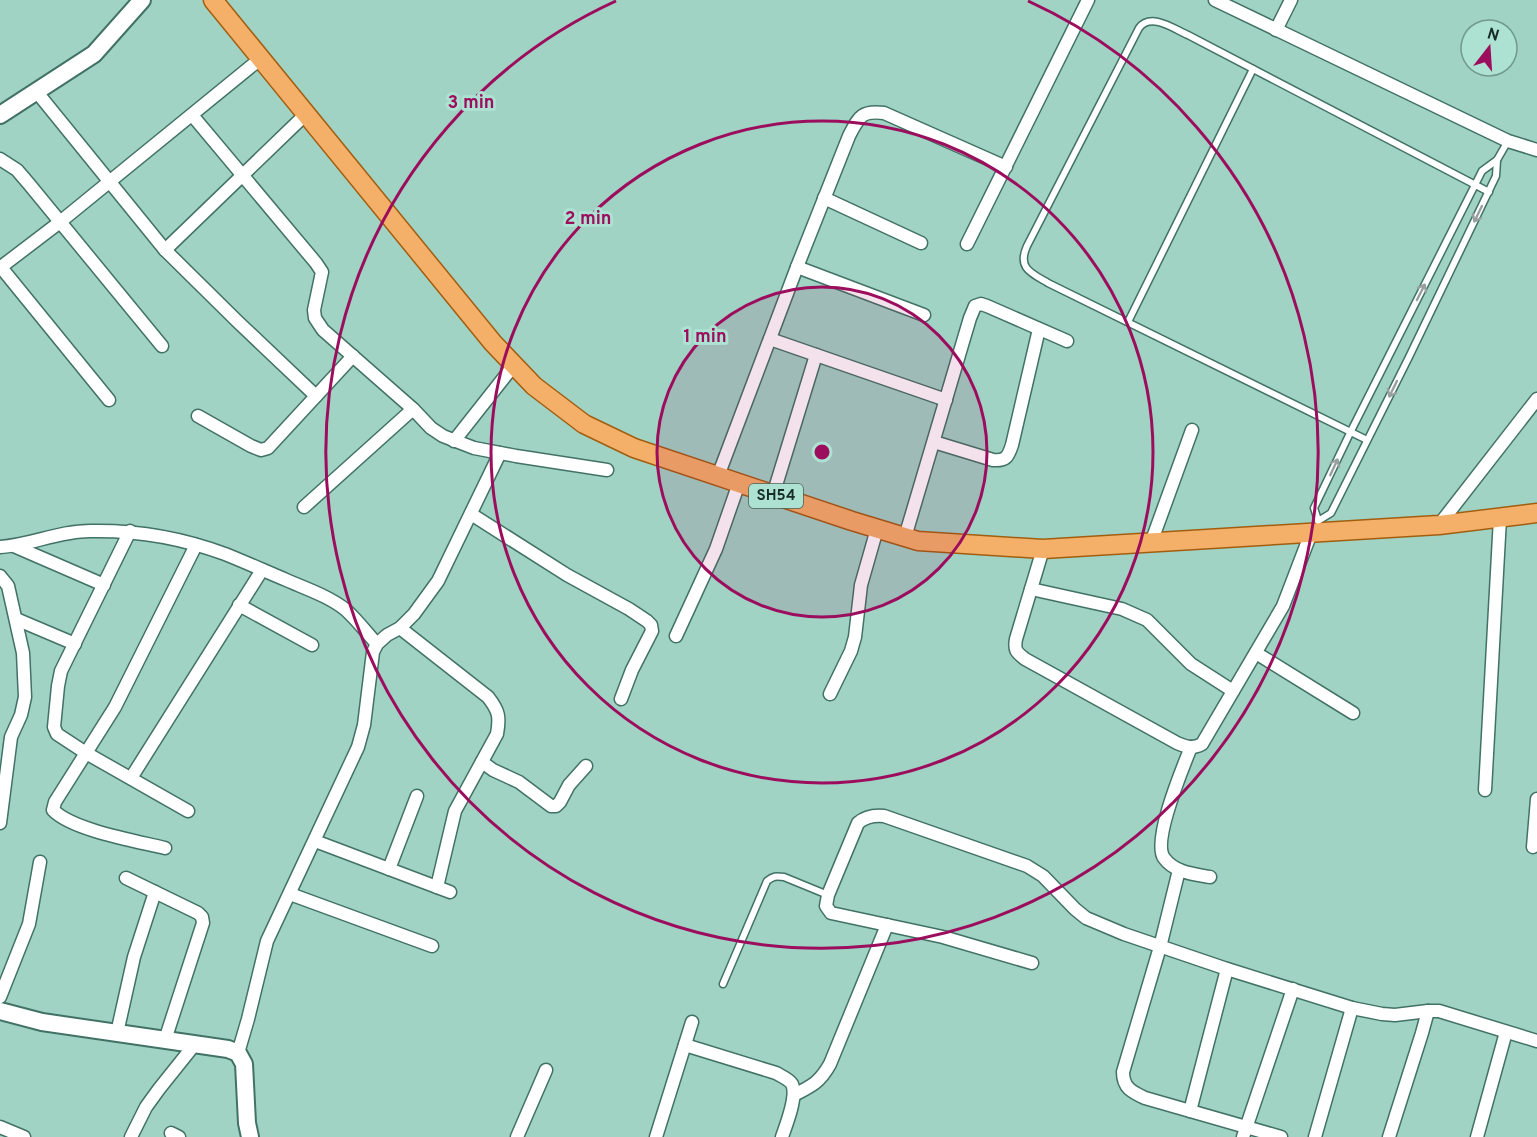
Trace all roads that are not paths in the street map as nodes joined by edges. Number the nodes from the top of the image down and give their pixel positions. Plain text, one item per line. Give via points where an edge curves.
1 (142, 0) edge
2 (213, 0) edge
3 (1088, 0) edge
4 (1215, 0) edge
5 (1292, 0) edge
6 (1276, 30) junction
7 (260, 59) junction
8 (1253, 69) junction
9 (36, 91) junction
10 (306, 114) junction
11 (0, 115) edge
12 (192, 115) junction
13 (1508, 141) junction
14 (1537, 150) edge
15 (0, 159) edge
16 (1497, 160) junction
17 (1006, 167) junction
18 (243, 176) junction
19 (110, 181) junction
20 (1474, 185) junction
21 (1488, 192) junction
22 (824, 198) junction
23 (60, 222) junction
24 (921, 243) dead end
25 (967, 244) dead end
26 (165, 250) junction
27 (0, 266) edge
28 (797, 267) junction
29 (924, 315) dead end
30 (1128, 322) junction
31 (1039, 329) junction
32 (770, 339) junction
33 (1067, 341) dead end
34 (162, 346) dead end
35 (816, 355) junction
36 (353, 356) junction
37 (514, 365) junction
38 (316, 396) junction
39 (1537, 399) edge
40 (110, 400) dead end
41 (946, 400) junction
42 (412, 409) junction
43 (198, 416) dead end
44 (1192, 430) dead end
45 (1351, 431) junction
46 (1367, 440) junction
47 (453, 441) junction
48 (934, 442) junction
49 (500, 453) junction
50 (607, 470) dead end
51 (718, 476) junction
52 (739, 483) junction
53 (773, 495) junction
54 (304, 507) dead end
55 (1537, 513) edge
56 (471, 514) junction
57 (1500, 518) junction
58 (1439, 525) junction
59 (1315, 526) junction
60 (877, 529) junction
61 (130, 531) junction
62 (905, 537) junction
63 (1151, 543) junction
64 (196, 545) junction
65 (14, 546) junction
66 (0, 547) edge
67 (1043, 549) junction
68 (262, 570) junction
69 (0, 576) edge
70 (104, 585) junction
71 (1031, 589) junction
72 (240, 605) junction
73 (16, 620) junction
74 (400, 628) junction
75 (676, 636) dead end
76 (75, 644) junction
77 (377, 644) junction
78 (312, 645) dead end
79 (1256, 654) junction
80 (1233, 691) junction
81 (830, 694) dead end
82 (621, 699) dead end
83 (1353, 713) dead end
84 (1191, 747) junction
85 (86, 753) junction
86 (482, 762) junction
87 (586, 766) dead end
88 (131, 778) junction
89 (1485, 790) dead end
90 (417, 796) dead end
91 (1537, 799) edge
92 (188, 811) dead end
93 (0, 823) edge
94 (315, 841) junction
95 (1533, 847) dead end
96 (165, 848) dead end
97 (40, 862) dead end
98 (389, 869) junction
99 (1179, 870) junction
100 (1210, 877) dead end
101 (126, 878) dead end
102 (437, 887) junction
103 (155, 892) junction
104 (450, 892) dead end
105 (290, 894) junction
106 (828, 895) junction
107 (886, 925) junction
108 (432, 946) dead end
109 (1160, 947) junction
110 (1032, 963) dead end
111 (1227, 969) junction
112 (723, 984) dead end
113 (1293, 990) junction
114 (0, 997) edge
115 (1352, 1008) junction
116 (0, 1011) edge
117 (1428, 1011) junction
118 (692, 1022) dead end
119 (1506, 1032) junction
120 (117, 1033) junction
121 (165, 1040) junction
122 (1537, 1041) edge
123 (195, 1044) junction
124 (685, 1045) junction
125 (238, 1053) junction
126 (546, 1070) dead end
127 (794, 1095) junction
128 (1190, 1111) junction
129 (0, 1127) edge
130 (1244, 1132) edge
131 (24, 1137) edge
132 (131, 1137) edge
133 (250, 1137) edge
134 (517, 1137) edge
135 (656, 1137) edge
136 (782, 1137) edge
137 (1281, 1137) edge
138 (1316, 1137) edge
139 (1389, 1137) edge
140 (1477, 1137) edge

1 - 9 street via 94,54
2 - 7 main road, SH54
3 - 17 street
4 - 6 street
5 - 6 street
6 - 13 street
7 - 10 main road, SH54
7 - 12 street
8 - 20 lane
8 - 30 lane
8 - 30 lane via 1159,22 1142,24 1027,246 1023,258 1029,272
9 - 11 street
9 - 19 street
10 - 18 street
10 - 37 main road, SH54
12 - 18 street
12 - 19 street
13 - 14 street
13 - 16 lane
15 - 23 street via 17,170
16 - 20 lane via 1482,171
16 - 21 lane via 1496,176
17 - 22 street via 884,113 870,111 859,118 849,136
17 - 25 street
18 - 26 street
18 - 36 street via 322,272 315,318
19 - 23 street
19 - 26 street
20 - 21 lane
45 -> 20 lane
21 -> 46 lane
22 - 24 street
22 - 28 street
23 - 27 street
23 - 34 street
26 - 38 street
27 - 40 street
28 - 29 street
28 - 32 street
30 - 45 lane
31 - 33 street
31 - 41 street via 987,306 975,306
31 - 48 street via 1012,445 1005,459 993,460
32 - 35 street
32 - 51 street
35 - 41 street
35 - 53 street
36 - 38 street
36 - 42 street
37 - 47 street
37 - 51 main road, SH54 via 534,386 584,424 634,448
38 - 43 street via 268,448 261,450
39 - 58 street
41 - 48 street
42 - 47 street via 431,428
42 - 54 street
44 - 63 street
45 - 46 lane
59 -> 45 lane via 1314,508
46 - 59 lane via 1331,513
47 - 49 street
48 - 62 street
49 - 50 street
49 - 56 street
51 - 52 main road, SH54
52 - 53 main road, SH54
52 - 75 street via 716,549
53 - 60 main road, SH54
55 - 57 main road, SH54
56 - 74 street via 438,581
56 - 82 street via 651,625 650,636
57 - 58 main road, SH54
57 - 89 street
58 - 59 main road, SH54
59 - 63 main road, SH54
59 - 79 street via 1283,606
60 - 62 main road, SH54
60 - 81 street via 861,585 855,637
61 - 64 street
61 - 65 street via 88,530
61 - 70 street
62 - 67 main road, SH54
63 - 67 main road, SH54
64 - 68 street
64 - 85 street via 115,707
65 - 66 street
65 - 70 street
67 - 71 street
68 - 72 street
68 - 77 street via 325,597 345,610
69 - 73 street via 8,586
70 - 76 street
71 - 80 street via 1122,609 1147,621 1191,664
71 - 84 street via 1016,639 1017,652 1177,743
72 - 78 street
72 - 88 street
73 - 76 street
73 - 93 street via 26,697 11,737
74 - 77 street
74 - 86 street via 495,705 497,734
76 - 85 street via 57,686 54,727 57,734
77 - 94 street via 358,747
79 - 80 street
79 - 83 street
80 - 84 street via 1202,744
84 - 99 street via 1161,844 1165,860
85 - 88 street
85 - 96 street via 53,810 82,827
86 - 87 street via 519,782 551,806 560,802
86 - 102 street via 455,811
88 - 92 street
90 - 98 street
91 - 95 street
94 - 98 street
94 - 105 street
97 - 114 street via 29,924
98 - 102 street
99 - 100 street
99 - 109 street
101 - 103 street
102 - 104 street
103 - 120 street via 134,957
103 - 121 street via 198,913 203,923
105 - 108 street
105 - 125 street via 267,941
106 - 107 street via 826,906 831,913
106 - 109 street via 858,823 875,815 884,816 1027,866 1043,876 1086,918
106 - 112 lane via 783,877 767,881
107 - 110 street
107 - 127 street via 830,1064 822,1077
109 - 111 street
109 - 128 street via 1123,1079 1135,1094
111 - 113 street
111 - 128 street
113 - 115 street
113 - 130 street
115 - 117 street via 1395,1015
115 - 138 street
116 - 120 street via 42,1022
117 - 119 street
117 - 139 street
118 - 124 street
119 - 122 street
119 - 140 street
120 - 121 street
121 - 123 street
123 - 125 street
123 - 132 street via 153,1098
124 - 127 street via 776,1073 792,1084
124 - 135 street
125 - 133 street via 244,1064
126 - 134 street
127 - 136 street
128 - 130 street
129 - 131 street
130 - 137 street

